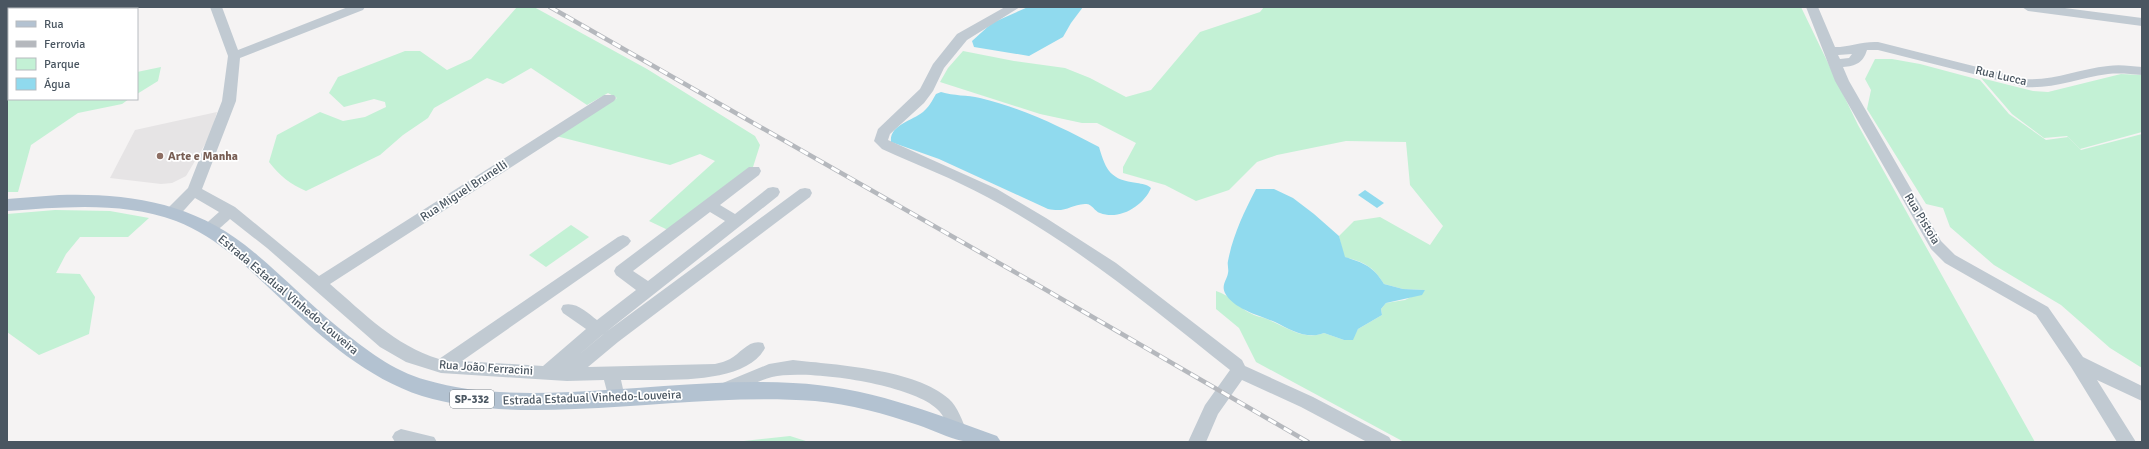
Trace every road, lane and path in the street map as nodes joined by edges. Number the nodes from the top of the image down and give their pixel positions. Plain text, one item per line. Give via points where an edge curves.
1 (216, 7) edge
2 (359, 7) edge
3 (1014, 7) edge
4 (1812, 7) edge
5 (2028, 7) edge
6 (2142, 22) edge
7 (234, 56) junction
8 (1833, 58) junction
9 (2142, 71) edge
10 (609, 98) dead end
11 (754, 171) dead end
12 (194, 191) junction
13 (773, 192) dead end
14 (805, 194) dead end
15 (7, 205) edge
16 (709, 205) junction
17 (230, 212) junction
18 (172, 213) junction
19 (736, 221) junction
20 (208, 229) junction
21 (623, 241) dead end
22 (318, 284) junction
23 (648, 290) junction
24 (569, 309) dead end
25 (598, 329) junction
26 (757, 348) dead end
27 (2077, 362) junction
28 (441, 366) junction
29 (1239, 371) junction
30 (547, 372) junction
31 (611, 372) junction
32 (567, 374) junction
33 (721, 391) junction
34 (2142, 394) edge
35 (616, 398) junction
36 (958, 431) junction
37 (401, 437) dead end
38 (428, 442) edge
39 (990, 442) edge
40 (1197, 442) edge
41 (1383, 442) edge
42 (2127, 442) edge

1 - 7 street
2 - 7 street
3 - 29 street via 962,37 938,67 919,100 883,132 881,141 992,194 1111,267 1231,360
4 - 8 street, Rua Pistoia
5 - 6 street
7 - 12 street via 229,101
8 - 9 street, Rua Lucca via 1852,62 1858,58 1861,47 1867,45 2037,84 2069,80 2107,70
8 - 27 street, Rua Pistoia via 1842,81 1936,245 1950,259 2042,311
10 - 22 street, Rua Miguel Brunelli
11 - 16 street
12 - 17 street, Rua João Ferracini
12 - 18 street
13 - 19 street
14 - 32 street
15 - 18 main road, Estrada Estadual Vinhedo-Louveira / SP-332 via 98,200 136,203
16 - 19 street
16 - 23 street via 622,271
17 - 20 street
17 - 22 street, Rua João Ferracini
18 - 20 main road, Estrada Estadual Vinhedo-Louveira / SP-332
19 - 23 street
20 - 35 main road, Estrada Estadual Vinhedo-Louveira / SP-332 via 247,259 357,354 404,381 438,392 479,399 555,401
21 - 28 street
22 - 28 street, Rua João Ferracini via 386,342 412,358
23 - 25 street
24 - 25 street
25 - 30 street
26 - 31 street, Rua João Ferracini via 736,364 715,371
27 - 34 street
27 - 42 street, Rua Pistoia
28 - 30 street, Rua João Ferracini
29 - 40 street via 1211,410
29 - 41 street via 1307,402
30 - 32 street, Rua João Ferracini
31 - 32 street, Rua João Ferracini
31 - 35 street
33 - 35 main road, Estrada Estadual Vinhedo-Louveira / SP-332
33 - 36 main road, Estrada Estadual Vinhedo-Louveira / SP-332 via 793,391 852,397
33 - 36 street via 779,368 793,367 880,379 933,396 948,410
36 - 39 main road, Estrada Estadual Vinhedo-Louveira / SP-332
37 - 38 street

